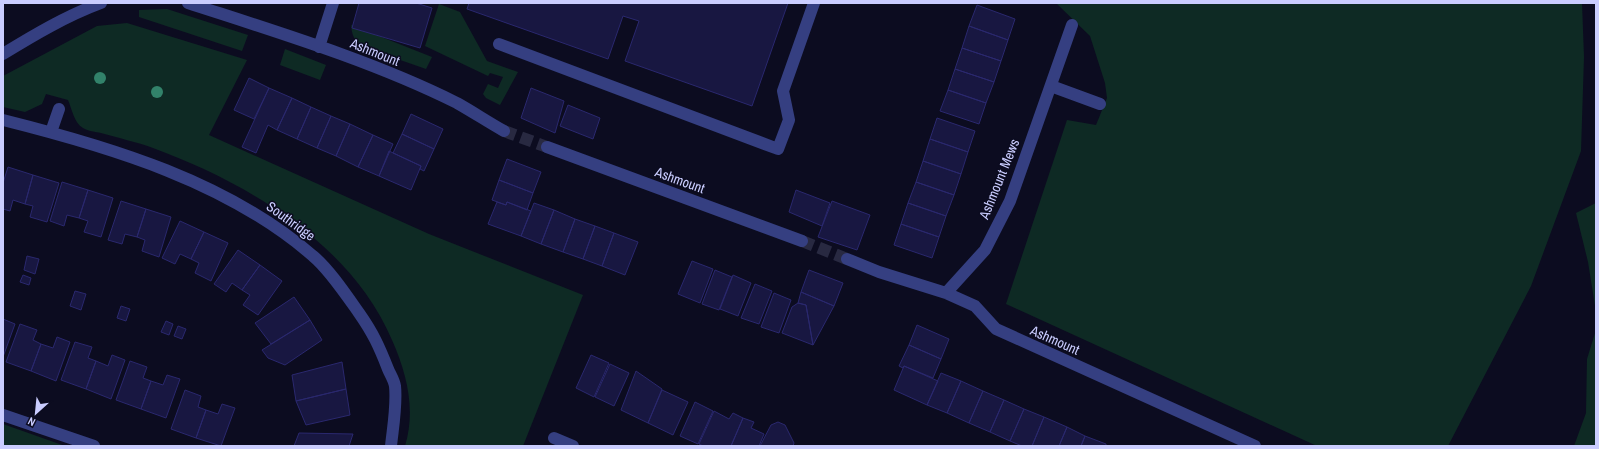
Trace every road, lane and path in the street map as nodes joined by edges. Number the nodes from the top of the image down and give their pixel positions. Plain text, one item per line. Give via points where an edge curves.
1 (101, 3) edge
2 (188, 3) edge
3 (333, 3) edge
4 (814, 3) edge
5 (1072, 25) dead end
6 (499, 44) dead end
7 (319, 47) junction
8 (3, 54) edge
9 (1050, 86) junction
10 (1100, 104) dead end
11 (59, 109) dead end
12 (3, 120) edge
13 (504, 131) tunnel mouth
14 (51, 132) junction
15 (547, 147) tunnel mouth
16 (802, 242) tunnel mouth
17 (847, 259) tunnel mouth
18 (946, 293) junction
19 (3, 415) edge
20 (554, 438) dead end
21 (94, 446) edge
22 (391, 446) edge
23 (574, 446) edge
24 (1255, 446) edge

1 - 8 street via 30,37
2 - 7 street, Ashmount
3 - 7 street
4 - 6 street via 783,91 789,120 778,149
5 - 9 street, Ashmount Mews
7 - 13 street, Ashmount via 383,71 457,104
9 - 10 street
9 - 18 street, Ashmount Mews via 1006,208 985,250
11 - 14 street
12 - 14 street, Southridge
14 - 22 street, Southridge via 210,188 265,218 315,257 377,339 395,385
15 - 16 street, Ashmount
17 - 18 street, Ashmount
18 - 24 street, Ashmount via 975,306 996,330
19 - 21 street
20 - 23 street

